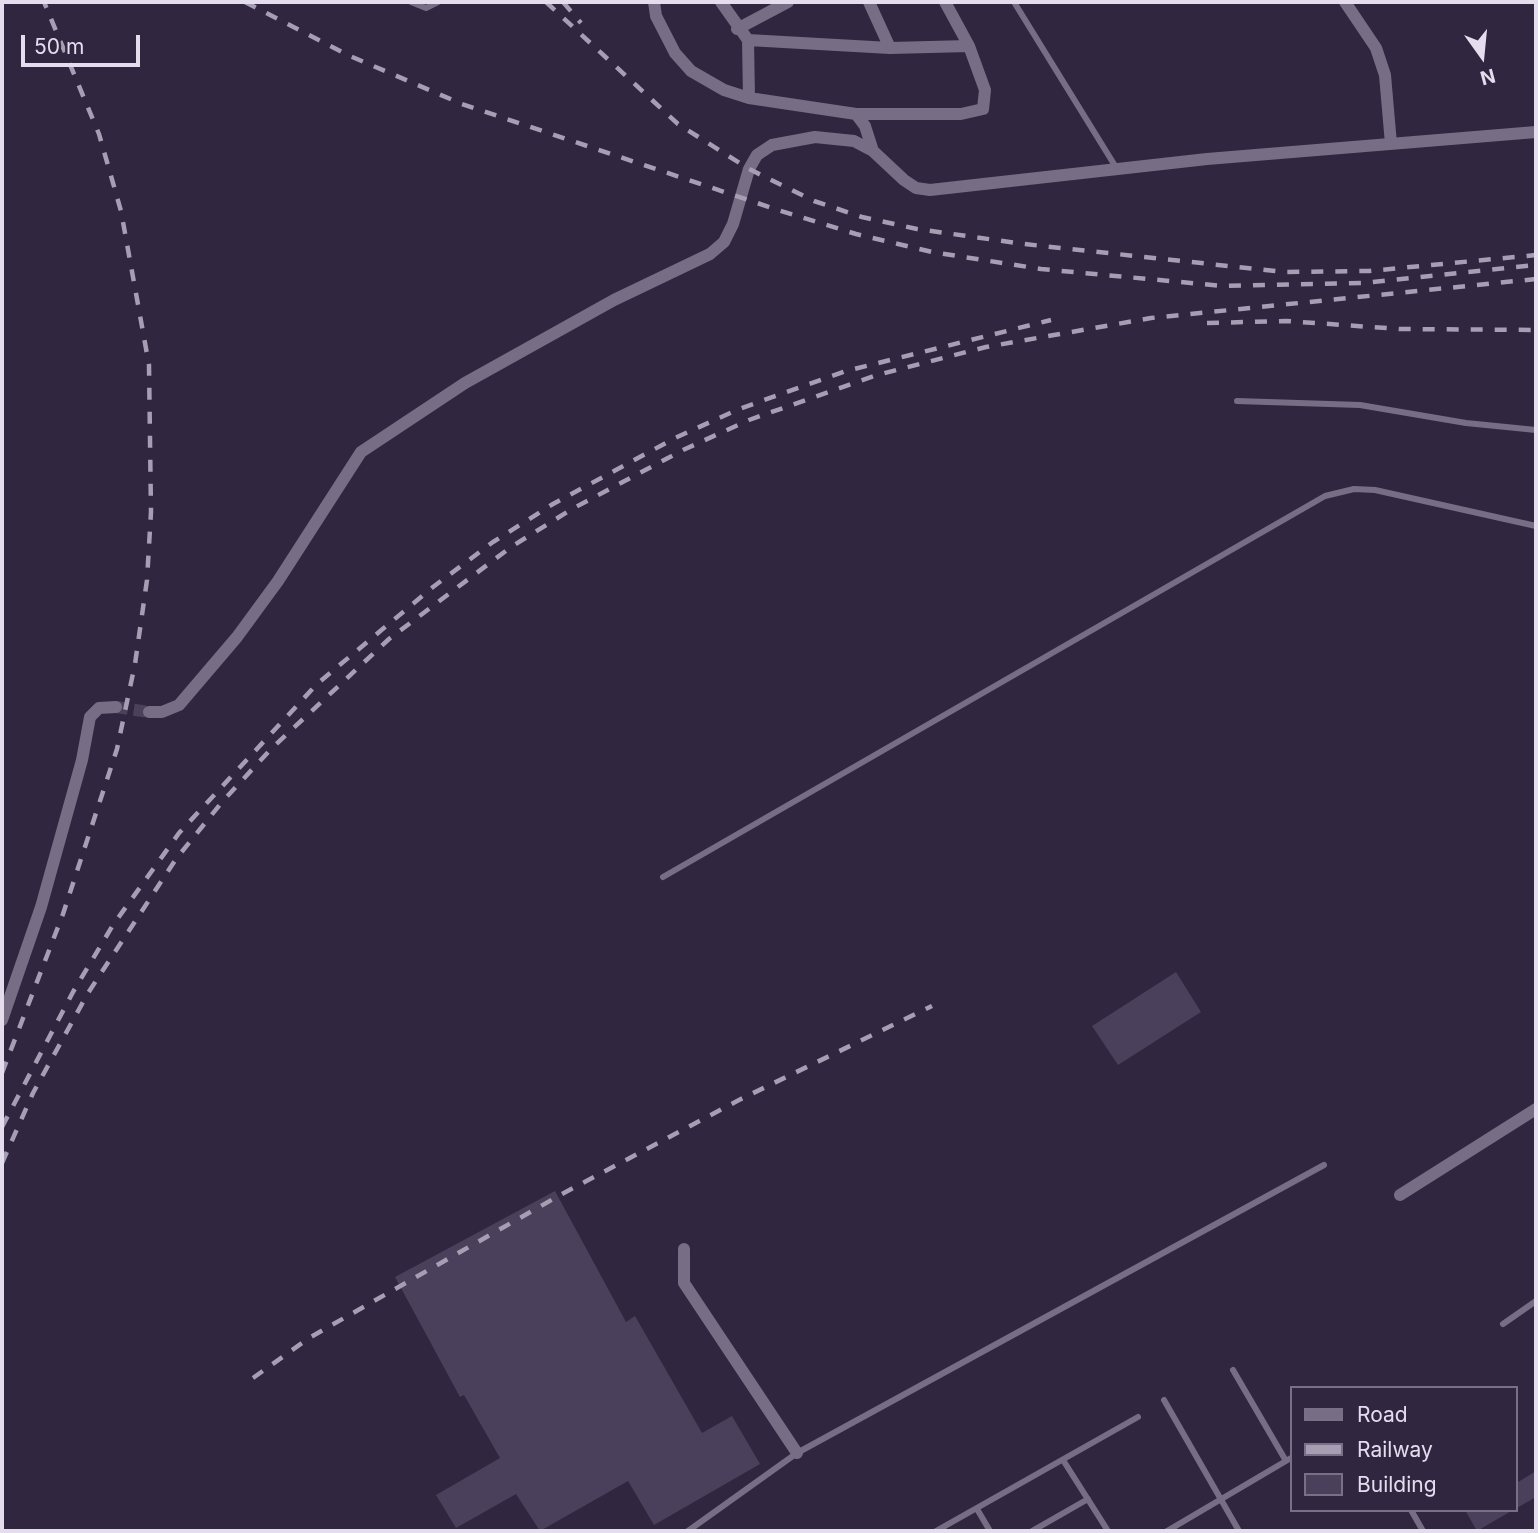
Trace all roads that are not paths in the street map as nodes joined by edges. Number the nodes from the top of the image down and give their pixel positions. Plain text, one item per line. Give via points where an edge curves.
1 (411, 2) edge
2 (438, 2) edge
3 (654, 2) edge
4 (721, 2) edge
5 (788, 2) edge
6 (869, 2) edge
7 (945, 2) edge
8 (1014, 2) edge
9 (1345, 2) edge
10 (737, 29) junction
11 (748, 40) junction
12 (969, 46) junction
13 (890, 48) junction
14 (749, 98) junction
15 (856, 114) junction
16 (1536, 132) edge
17 (1391, 144) junction
18 (873, 151) junction
19 (1117, 169) junction
20 (1237, 401) dead end
21 (1536, 429) edge
22 (1536, 526) edge
23 (116, 707) tunnel mouth
24 (149, 712) tunnel mouth
25 (663, 877) dead end
26 (2, 1020) edge
27 (1536, 1109) edge
28 (1324, 1165) dead end
29 (1401, 1195) dead end
30 (684, 1249) dead end
31 (1536, 1301) edge
32 (1503, 1324) dead end
33 (1233, 1370) dead end
34 (1164, 1400) dead end
35 (1138, 1417) dead end
36 (797, 1453) junction
37 (1063, 1460) junction
38 (1289, 1460) edge
39 (1088, 1499) junction
40 (1221, 1499) junction
41 (978, 1509) junction
42 (1412, 1512) edge
43 (688, 1531) edge
44 (936, 1531) edge
45 (990, 1531) edge
46 (1032, 1531) edge
47 (1108, 1531) edge
48 (1167, 1531) edge
49 (1239, 1531) edge
50 (1423, 1531) edge

1 - 2 lane via 426,8
3 - 14 street via 656,16 684,64 709,83
4 - 10 street
5 - 10 street
6 - 13 street
7 - 12 street
8 - 19 lane
9 - 17 street via 1376,48 1385,75
10 - 11 street
11 - 13 street
11 - 14 street
12 - 13 street
12 - 15 street via 985,90 983,109 961,114
14 - 15 street
15 - 18 street
16 - 17 street
17 - 19 street
18 - 19 street via 904,180 930,190
18 - 24 street via 839,137 788,141 762,150 749,169 724,242 710,254 614,300 489,370 361,452 237,637 179,705
20 - 21 lane via 1360,405 1466,423
22 - 25 lane via 1375,489 1325,496
23 - 26 street via 99,708 90,717 41,907
27 - 29 street
28 - 36 lane
30 - 36 street via 684,1283
31 - 32 lane
33 - 38 lane
34 - 40 lane
35 - 37 lane
36 - 43 lane
37 - 39 lane
37 - 41 lane
38 - 40 lane
39 - 46 lane
39 - 47 lane
40 - 48 lane
40 - 49 lane
41 - 44 lane
41 - 45 lane
42 - 50 lane

